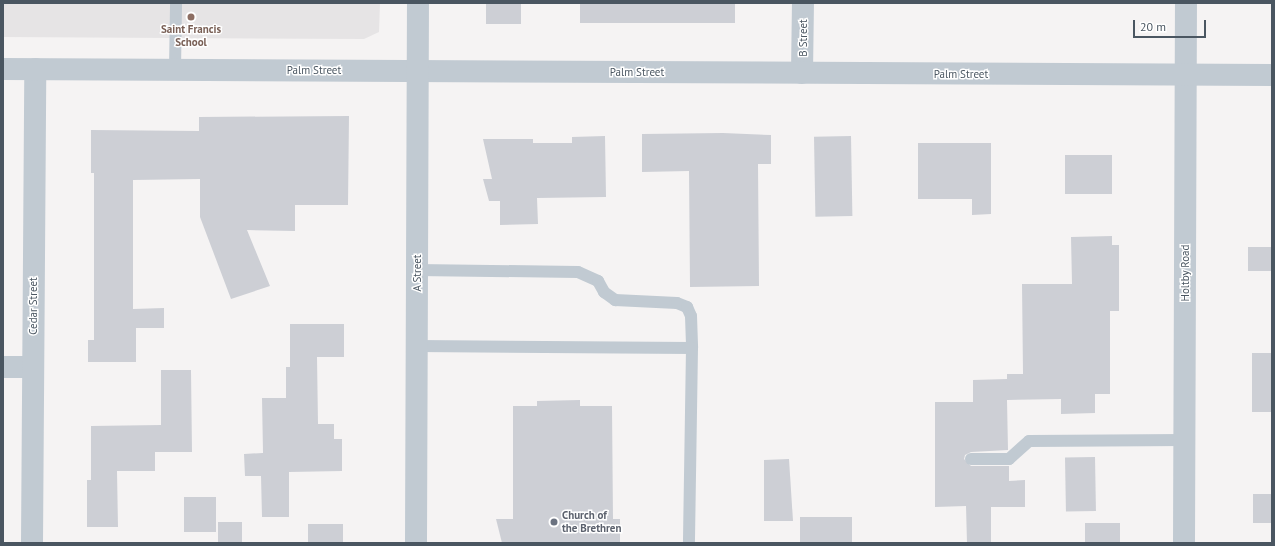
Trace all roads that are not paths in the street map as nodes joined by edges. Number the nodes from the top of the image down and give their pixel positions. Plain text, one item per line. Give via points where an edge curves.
1 (176, 3) edge
2 (418, 3) edge
3 (803, 3) edge
4 (1186, 3) edge
5 (3, 69) edge
6 (35, 69) junction
7 (176, 70) junction
8 (418, 71) junction
9 (802, 73) junction
10 (1186, 74) junction
11 (1272, 75) edge
12 (418, 270) junction
13 (417, 346) junction
14 (692, 348) junction
15 (3, 366) edge
16 (33, 367) junction
17 (1184, 440) junction
18 (971, 459) dead end
19 (32, 543) edge
20 (416, 543) edge
21 (689, 543) edge
22 (1184, 543) edge

1 - 7 lane
2 - 8 street, A Street
3 - 9 street, B Street
4 - 10 street, Holtby Road
5 - 6 street, Palm Street
6 - 7 street, Palm Street
6 - 16 street, Cedar Street
7 - 8 street, Palm Street
8 - 9 street, Palm Street
8 - 12 street, A Street
9 - 10 street, Palm Street
10 - 11 street, Palm Street
10 - 17 street, Holtby Road
12 - 13 street, A Street
12 - 14 lane via 578,272 598,281 604,292 615,300 677,303 687,307 691,316
13 - 14 lane
13 - 20 street, A Street
14 - 21 lane
15 - 16 street
16 - 19 street, Cedar Street
17 - 18 lane via 1029,441 1010,459
17 - 22 street, Holtby Road

